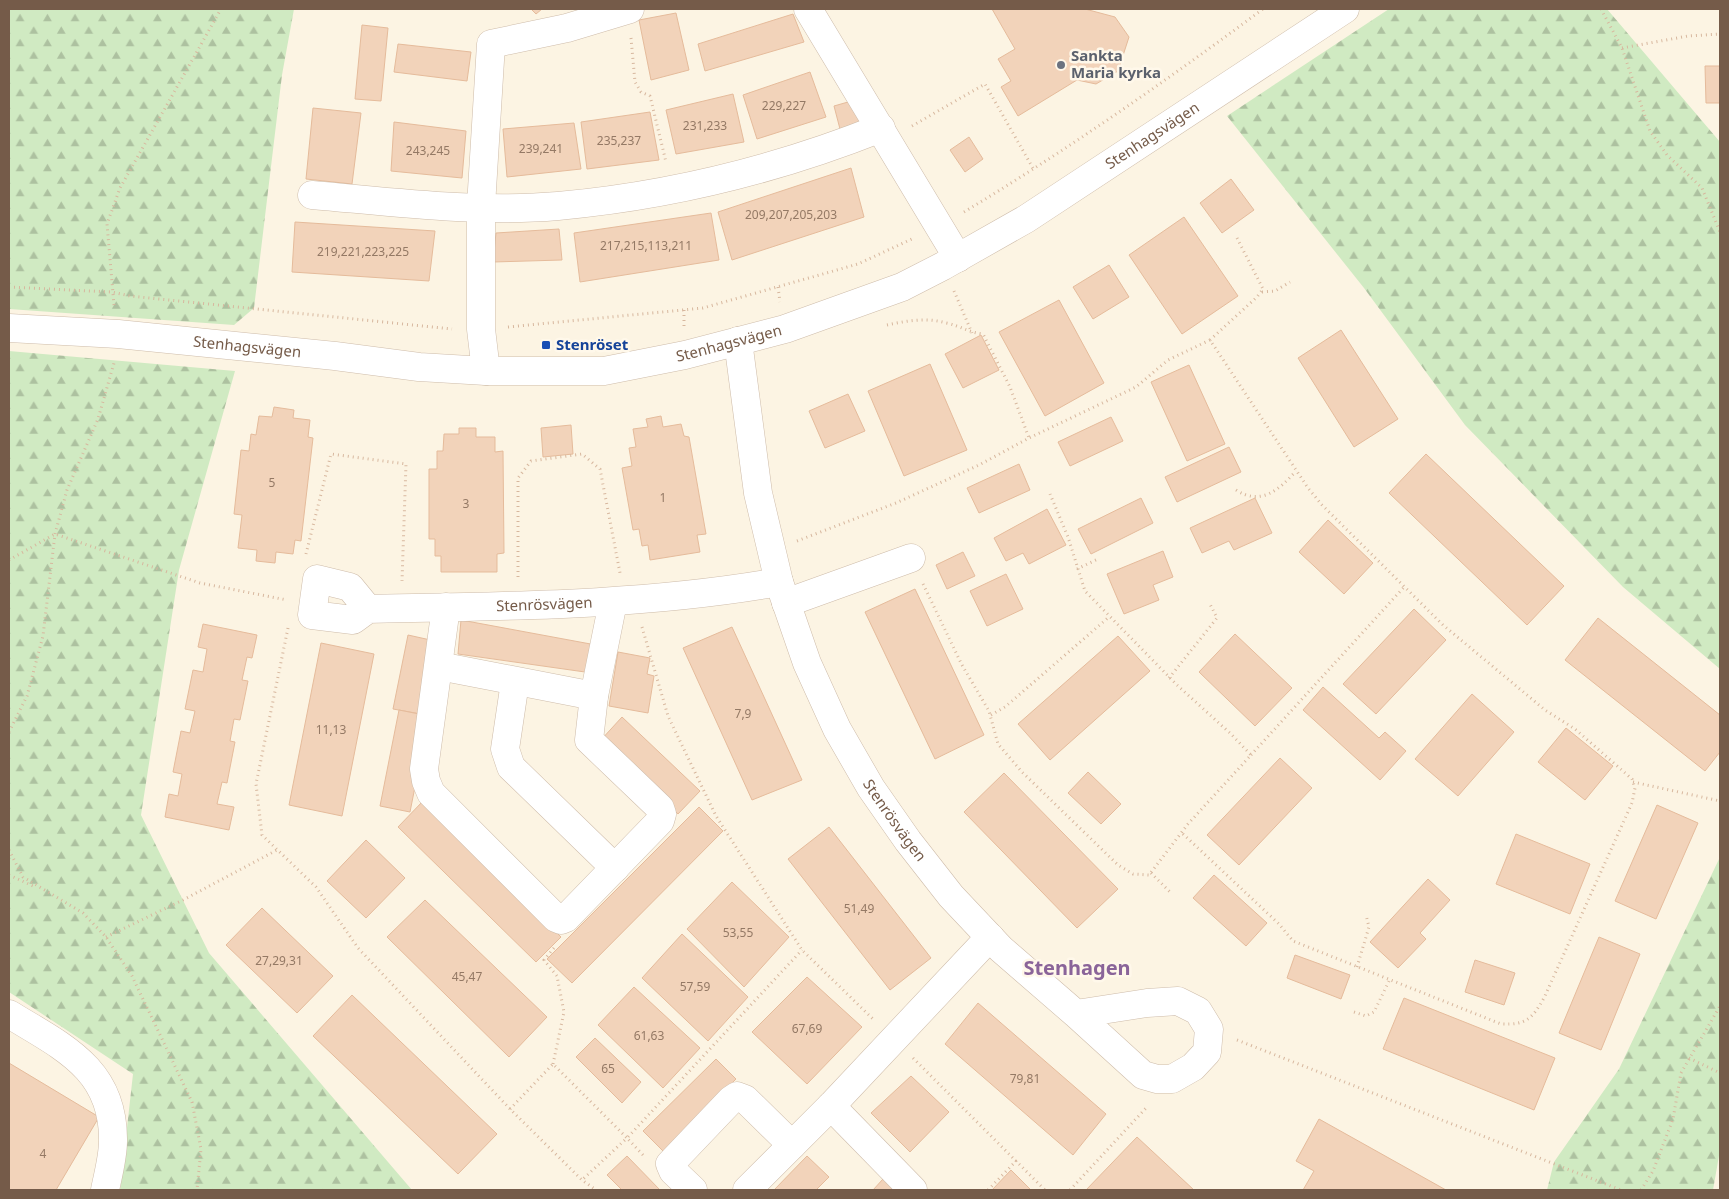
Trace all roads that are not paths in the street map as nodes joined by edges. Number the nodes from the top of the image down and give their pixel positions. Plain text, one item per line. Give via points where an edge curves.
1 (629, 9) edge
2 (808, 9) edge
3 (1345, 9) edge
4 (884, 134) junction
5 (312, 195) dead end
6 (481, 207) junction
7 (950, 262) junction
8 (9, 328) edge
9 (738, 341) junction
10 (486, 371) junction
11 (911, 558) road end
12 (782, 592) junction
13 (624, 602) junction
14 (304, 603) road end
15 (446, 607) junction
16 (439, 666) junction
17 (515, 682) junction
18 (594, 696) junction
19 (615, 868) junction
20 (990, 937) junction
21 (9, 1014) edge
22 (1076, 1014) junction
23 (831, 1106) junction
24 (792, 1145) junction
25 (105, 1190) edge
26 (693, 1190) edge
27 (747, 1190) edge
28 (913, 1190) edge

1 - 6 street via 567,28 491,44
2 - 4 street
3 - 7 street, Stenhagsvägen via 1026,219
4 - 6 street via 672,189 557,206
4 - 7 street via 940,227
5 - 6 street
6 - 10 street via 481,329
7 - 9 street, Stenhagsvägen via 902,287 785,329
8 - 10 street, Stenhagsvägen via 118,334 419,367
9 - 10 street, Stenhagsvägen via 604,371
9 - 12 street, Stenrösvägen via 758,493
11 - 12 street
12 - 13 street, Stenrösvägen
12 - 20 street, Stenrösvägen via 807,663 833,720 871,788 951,896
13 - 15 street, Stenrösvägen
13 - 18 street
14 - 15 street, Stenrösvägen via 318,579 350,587 368,608
15 - 16 street
16 - 17 street
16 - 19 street via 424,769 432,793 556,918 566,918
17 - 18 street
17 - 19 street via 505,749 511,767
18 - 19 street via 589,740 660,808 662,814 660,821
20 - 22 street, Stenrösvägen
20 - 23 street
21 - 25 street via 64,1048 98,1080 110,1105 113,1142
22 - 22 street, Stenrösvägen via 1178,1001 1198,1011 1209,1029 1207,1052 1193,1067 1172,1079 1143,1075
23 - 24 street
23 - 28 street
24 - 26 street via 744,1098 737,1096 670,1164
24 - 27 street

